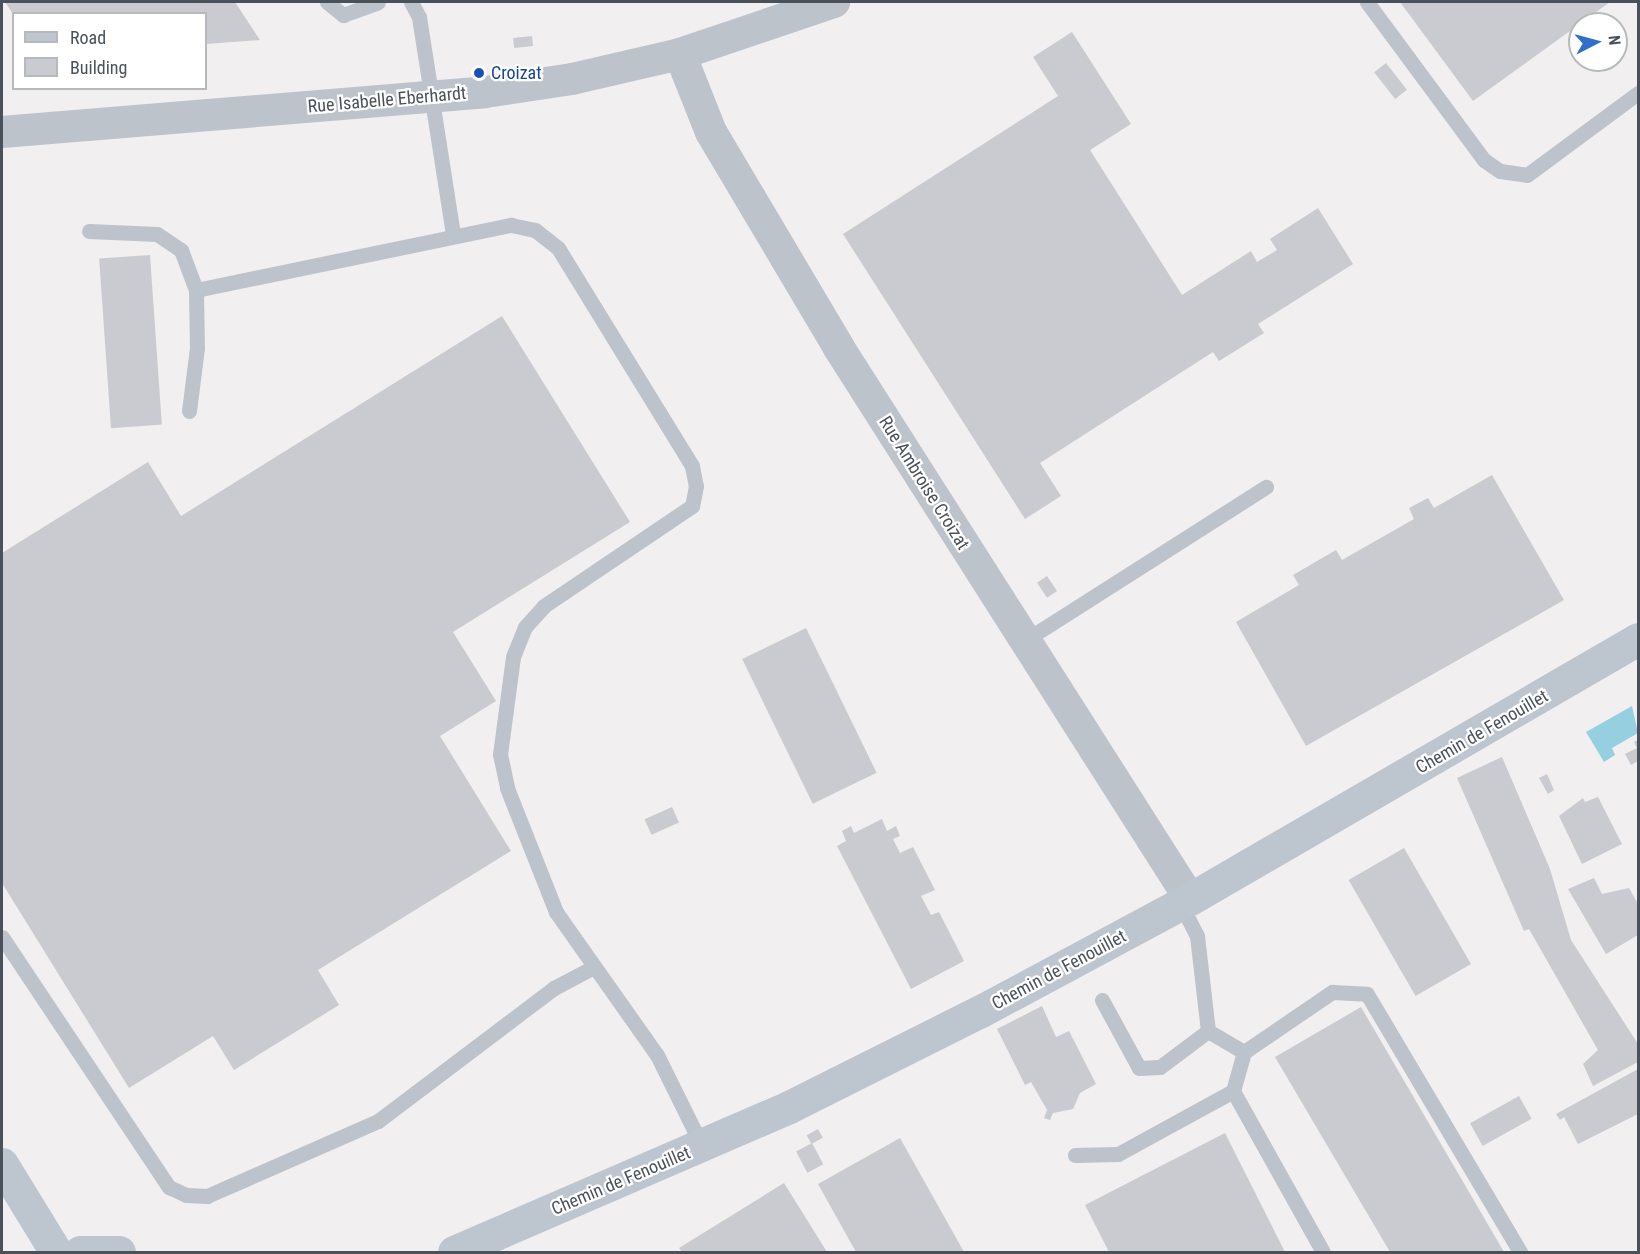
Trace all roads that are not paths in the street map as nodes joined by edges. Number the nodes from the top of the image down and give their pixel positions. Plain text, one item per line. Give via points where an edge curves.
1 (327, 2) edge
2 (378, 2) edge
3 (414, 2) edge
4 (834, 2) edge
5 (1367, 2) edge
6 (680, 54) junction
7 (1638, 93) edge
8 (431, 96) junction
9 (2, 132) edge
10 (89, 231) dead end
11 (453, 234) junction
12 (196, 290) junction
13 (189, 411) dead end
14 (1266, 487) dead end
15 (1638, 639) edge
16 (1024, 641) junction
17 (1185, 901) junction
18 (2, 937) edge
19 (592, 968) junction
20 (1101, 1000) dead end
21 (1208, 1031) junction
22 (1244, 1052) junction
23 (1233, 1091) junction
24 (702, 1146) junction
25 (1075, 1155) dead end
26 (2, 1164) edge
27 (56, 1252) edge
28 (80, 1252) edge
29 (120, 1252) edge
30 (454, 1252) edge
31 (1323, 1252) edge
32 (1520, 1252) edge

1 - 2 lane via 343,15
3 - 8 lane
4 - 6 street, Rue Isabelle Eberhardt
5 - 7 lane via 1484,160 1500,171 1527,175
6 - 8 street, Rue Isabelle Eberhardt via 583,77
6 - 16 street, Rue Ambroise Croizat via 711,132 768,231
8 - 9 street, Rue Isabelle Eberhardt
8 - 11 lane
10 - 12 lane via 157,234 181,250
11 - 12 lane
11 - 19 lane via 511,225 535,230 558,248 692,466 696,486 692,506 544,606 525,627 513,657 500,754 507,788 556,912
12 - 13 lane via 196,348
14 - 16 lane
15 - 17 street, Chemin de Fenouillet
16 - 17 street, Rue Ambroise Croizat
17 - 21 lane via 1197,936
17 - 24 street, Chemin de Fenouillet via 968,1018
18 - 19 lane via 169,1186 186,1195 207,1196 378,1121 554,988
19 - 24 lane via 657,1055
20 - 21 lane via 1139,1068 1160,1067
21 - 22 lane
22 - 23 lane
22 - 32 lane via 1332,992 1367,994
23 - 25 lane via 1118,1155
23 - 31 lane
24 - 30 street, Chemin de Fenouillet
26 - 27 street
28 - 29 street

